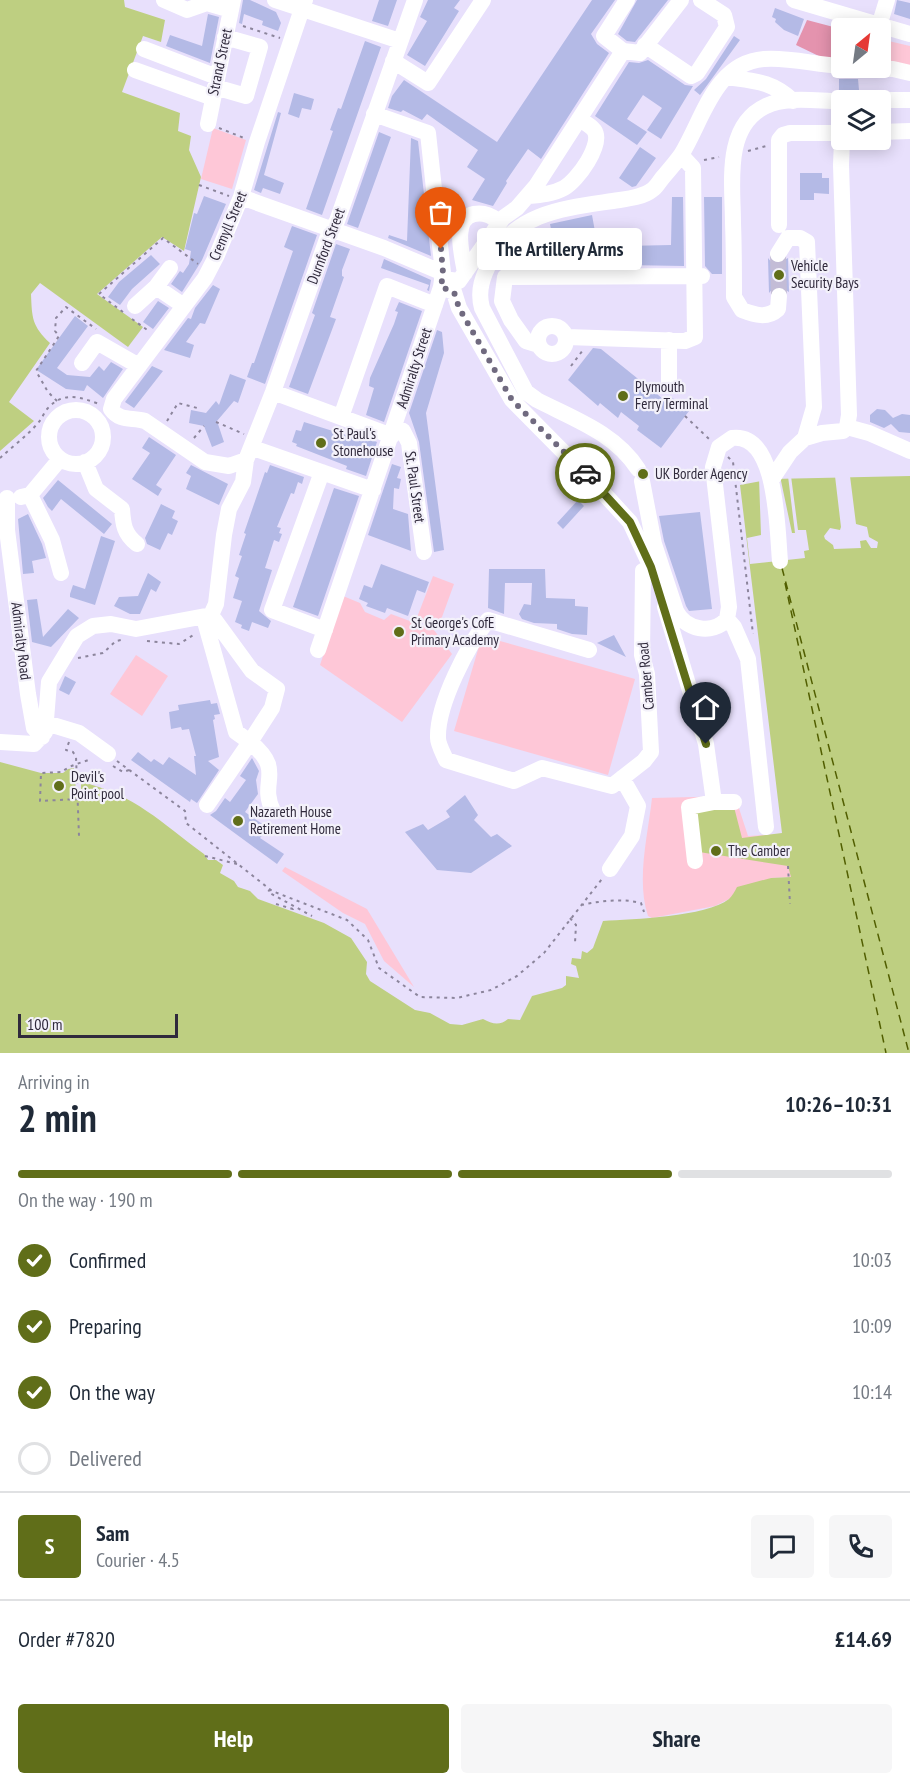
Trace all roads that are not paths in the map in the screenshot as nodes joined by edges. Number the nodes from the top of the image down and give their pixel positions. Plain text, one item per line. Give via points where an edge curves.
1 (164, 0) edge
2 (276, 0) edge
3 (415, 0) edge
4 (627, 0) edge
5 (681, 0) edge
6 (701, 0) edge
7 (794, 0) edge
8 (887, 0) edge
9 (481, 1) edge
10 (304, 4) edge
11 (229, 17) edge
12 (853, 18) edge
13 (881, 18) edge
14 (891, 29) edge
15 (910, 34) edge
16 (400, 42) junction
17 (645, 45) junction
18 (144, 49) dead end
19 (623, 51) junction
20 (393, 61) junction
21 (831, 65) edge
22 (891, 69) edge
23 (135, 70) dead end
24 (910, 73) edge
25 (726, 77) junction
26 (215, 87) junction
27 (831, 100) edge
28 (891, 100) edge
29 (910, 100) edge
30 (793, 101) junction
31 (374, 114) junction
32 (579, 119) junction
33 (208, 124) road end
34 (910, 131) edge
35 (891, 132) edge
36 (831, 133) edge
37 (842, 150) edge
38 (681, 155) junction
39 (528, 195) junction
40 (241, 199) junction
41 (500, 222) junction
42 (778, 225) dead end
43 (332, 229) junction
44 (778, 254) dead end
45 (170, 268) dead end
46 (465, 273) junction
47 (698, 276) junction
48 (442, 280) junction
49 (156, 286) junction
50 (779, 296) tunnel mouth
51 (435, 305) junction
52 (135, 306) dead end
53 (184, 306) junction
54 (669, 340) junction
55 (82, 363) dead end
56 (139, 366) junction
57 (669, 386) dead end
58 (273, 392) junction
59 (91, 414) junction
60 (117, 414) junction
61 (341, 417) junction
62 (847, 428) junction
63 (394, 431) junction
64 (103, 433) junction
65 (805, 438) junction
66 (910, 451) edge
67 (250, 454) junction
68 (60, 459) junction
69 (85, 462) junction
70 (229, 466) junction
71 (322, 472) junction
72 (772, 479) junction
73 (237, 490) junction
74 (373, 490) junction
75 (30, 495) junction
76 (4, 498) edge
77 (137, 544) dead end
78 (424, 552) dead end
79 (780, 561) dead end
80 (651, 567) junction
81 (61, 573) dead end
82 (208, 616) junction
83 (727, 619) junction
84 (325, 630) junction
85 (318, 650) dead end
86 (589, 650) dead end
87 (44, 730) junction
88 (0, 742) edge
89 (250, 742) junction
90 (108, 754) road end
91 (622, 778) junction
92 (714, 802) junction
93 (734, 802) dead end
94 (207, 805) dead end
95 (273, 811) dead end
96 (766, 827) dead end
97 (694, 861) dead end
98 (610, 869) road end

1 - 11 street via 187,10 207,3
2 - 10 street
3 - 16 street, Durnford Street
4 - 19 street via 604,36
5 - 17 street
6 - 17 street via 724,15 727,27 696,73 691,76
7 - 12 street
8 - 13 street
9 - 20 street via 428,82
10 - 16 street
10 - 40 street, Cremyll Street
11 - 26 street, Strand Street
11 - 26 street via 260,47 246,96
14 - 15 street
16 - 20 street, Durnford Street
17 - 19 street via 640,53
18 - 26 street
19 - 32 street
20 - 31 street, Durnford Street
21 - 25 street via 763,59
22 - 24 street
23 - 26 street
25 - 30 street via 766,83
25 - 38 street via 713,92
26 - 33 street, Strand Street
27 - 30 street
28 - 29 street
30 - 50 street via 767,105 747,121 736,142 732,170 734,297 742,310 762,316 778,309
31 - 43 street, Durnford Street
31 - 48 street, Admiralty Street via 428,133
32 - 39 street
32 - 39 street via 595,131 597,143 591,156 564,188 549,194
34 - 35 street
36 - 42 street via 790,133 779,140
37 - 62 street
38 - 47 street via 693,168
38 - 83 street via 652,190 634,198 532,218 493,256 479,295 526,392 611,438 628,453 640,475 654,544 680,620 700,628 716,627
39 - 41 street
40 - 43 street
40 - 53 street, Cremyll Street via 209,270
41 - 46 street
41 - 46 street via 488,214 472,214 464,219 460,228
43 - 48 street
43 - 58 street, Durnford Street
44 - 65 street via 788,238 807,242 814,407
45 - 49 street
46 - 48 street via 459,281
47 - 54 street via 696,337
47 - 54 street via 505,277 502,301 511,320 526,341 539,345 543,351 562,351 567,338
48 - 51 street, Admiralty Street
48 - 80 street via 454,292 459,308 512,400 630,522
49 - 52 street
49 - 53 street
51 - 61 street via 387,286
51 - 63 street, Admiralty Street
53 - 56 street, Cremyll Street
54 - 57 street
55 - 56 street via 98,342
56 - 60 street, Cremyll Street via 114,399
58 - 61 street
58 - 67 street, Durnford Street
59 - 60 street
59 - 64 street
59 - 68 street via 71,410 54,421 50,443
60 - 64 street, Cremyll Street
60 - 70 street via 145,421 205,462
61 - 63 street
62 - 65 street
62 - 66 street
63 - 74 street, Admiralty Street
63 - 78 street, St. Paul Street via 403,431 409,443
64 - 69 street via 102,446
65 - 72 street
67 - 70 street
67 - 71 street
67 - 73 street, Durnford Street
68 - 69 street
68 - 75 street
69 - 77 street via 96,489 122,509 124,527
70 - 73 street
71 - 74 street
71 - 84 street via 272,609
72 - 79 street
72 - 83 street via 748,439 732,438 719,447 713,467 729,607
73 - 82 street, Durnford Street via 224,535 216,604
74 - 84 street, Admiralty Street
75 - 76 street
75 - 81 street via 52,540
76 - 87 street, Admiralty Road via 28,694 34,728
80 - 91 street, Camber Road via 643,571 642,655 647,674 651,752
80 - 92 street via 706,744
82 - 87 street via 136,629 111,624 93,626 77,636 49,682
82 - 89 street via 237,732
82 - 89 street via 252,671 277,689 272,708
83 - 96 street via 748,659
84 - 85 street, Admiralty Street
86 - 91 street via 488,620 472,641 445,701 438,738 446,760 514,781 542,768 612,786
87 - 88 street via 34,744
87 - 90 street via 79,733
89 - 94 street
89 - 95 street via 268,760 268,797
91 - 98 street via 638,806 632,836
92 - 93 street
92 - 97 street via 689,807

